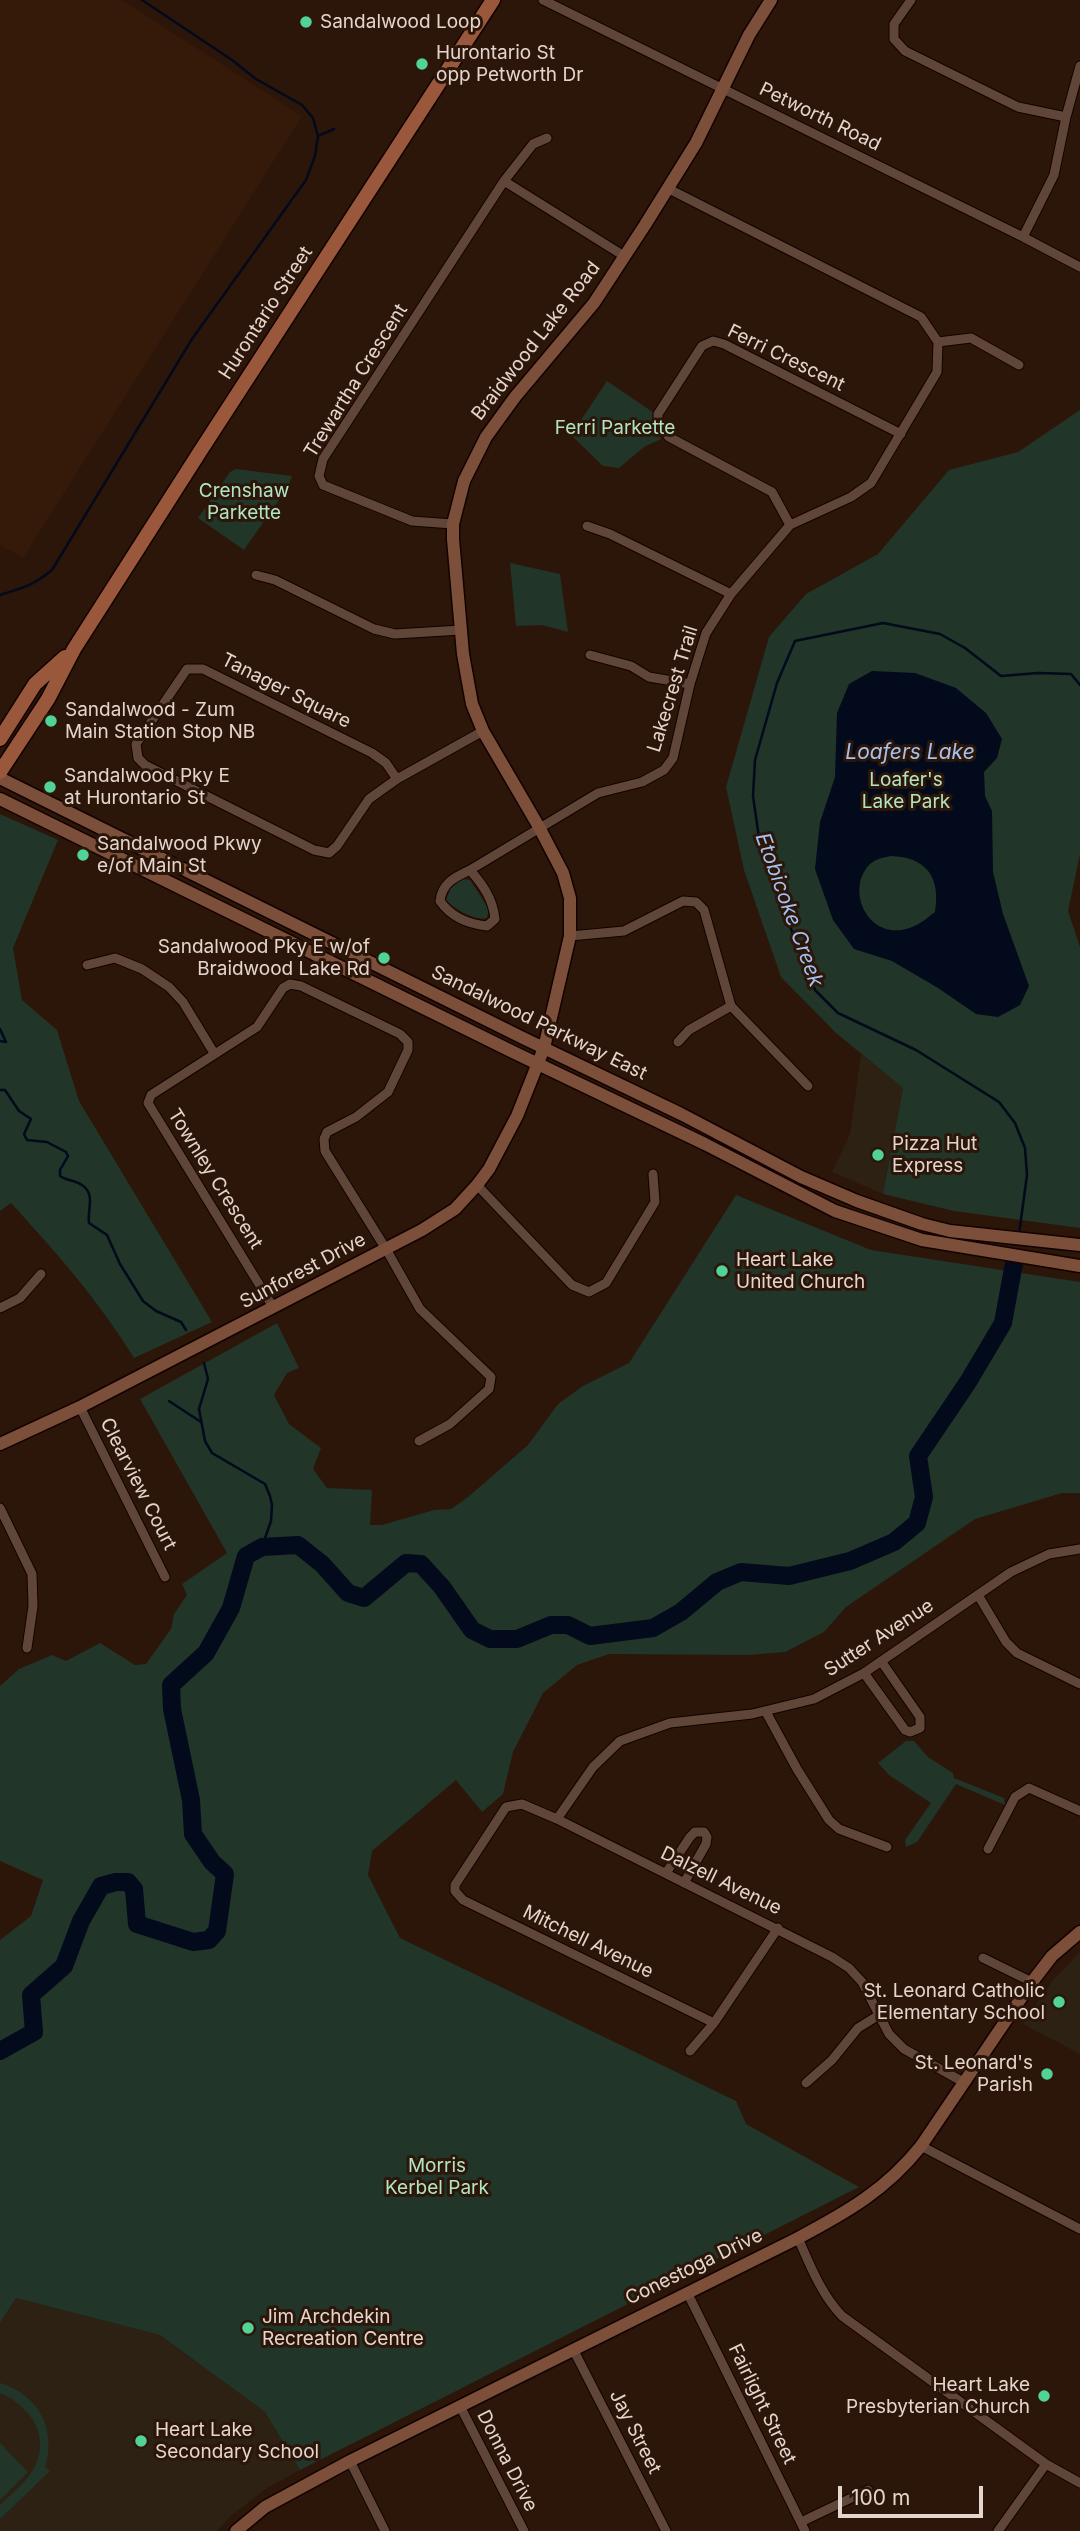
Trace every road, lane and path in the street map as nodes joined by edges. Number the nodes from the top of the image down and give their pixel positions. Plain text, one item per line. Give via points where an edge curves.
1 (493, 0) edge
2 (543, 0) edge
3 (771, 0) edge
4 (911, 0) edge
5 (1080, 66) edge
6 (723, 88) junction
7 (1066, 117) junction
8 (547, 138) dead end
9 (504, 181) junction
10 (667, 188) junction
11 (1023, 237) junction
12 (624, 256) junction
13 (1080, 267) edge
14 (937, 342) junction
15 (1019, 365) dead end
16 (901, 434) junction
17 (453, 524) junction
18 (790, 525) junction
19 (587, 526) dead end
20 (256, 575) dead end
21 (731, 594) junction
22 (461, 631) junction
23 (74, 649) junction
24 (590, 655) dead end
25 (690, 684) junction
26 (483, 731) junction
27 (0, 739) edge
28 (0, 772) edge
29 (0, 778) edge
30 (397, 779) junction
31 (0, 799) edge
32 (540, 827) junction
33 (470, 870) junction
34 (570, 936) junction
35 (87, 965) dead end
36 (731, 1006) junction
37 (678, 1042) dead end
38 (544, 1048) junction
39 (214, 1053) junction
40 (538, 1063) junction
41 (808, 1086) dead end
42 (653, 1174) dead end
43 (477, 1185) junction
44 (1080, 1245) edge
45 (386, 1249) junction
46 (1080, 1266) edge
47 (41, 1274) dead end
48 (273, 1307) junction
49 (0, 1308) edge
50 (80, 1407) junction
51 (419, 1441) dead end
52 (0, 1444) edge
53 (0, 1508) edge
54 (1080, 1549) edge
55 (165, 1577) dead end
56 (978, 1595) junction
57 (27, 1648) dead end
58 (881, 1661) junction
59 (864, 1673) junction
60 (1080, 1684) edge
61 (766, 1712) junction
62 (1080, 1811) edge
63 (557, 1819) junction
64 (887, 1847) dead end
65 (988, 1849) dead end
66 (666, 1873) junction
67 (684, 1882) junction
68 (456, 1885) joint
69 (778, 1928) junction
70 (1080, 1933) edge
71 (983, 1958) dead end
72 (1032, 1982) junction
73 (879, 2015) junction
74 (714, 2023) junction
75 (690, 2051) dead end
76 (806, 2083) dead end
77 (965, 2083) junction
78 (921, 2146) junction
79 (1080, 2229) edge
80 (798, 2238) junction
81 (687, 2292) junction
82 (573, 2349) junction
83 (460, 2406) junction
84 (350, 2461) junction
85 (1046, 2463) junction
86 (1080, 2483) edge
87 (868, 2490) dead end
88 (803, 2527) edge
89 (236, 2531) edge
90 (385, 2531) edge
91 (524, 2531) edge
92 (666, 2531) edge
93 (998, 2531) edge

1 - 23 main road, Hurontario Street
2 - 6 street, Petworth Road
3 - 6 street, Braidwood Lake Road
4 - 7 street via 894,24 894,39 905,51 1018,107
5 - 7 street
6 - 10 street, Braidwood Lake Road
6 - 11 street, Petworth Road
7 - 11 street via 1054,175
8 - 9 street, Trewartha Crescent via 533,144
9 - 12 street
9 - 17 street, Trewartha Crescent via 323,459 319,476 323,485 397,516
10 - 12 street, Braidwood Lake Road
10 - 14 street via 921,317
11 - 13 street, Petworth Road
12 - 17 street, Braidwood Lake Road via 594,303 486,437 464,481
14 - 15 street via 971,338
14 - 16 street, Lakecrest Trail via 937,372
16 - 18 street, Lakecrest Trail via 871,483
16 - 18 street, Ferri Crescent via 724,344 713,341 702,346 658,414 659,424 669,438 772,492
17 - 22 street, Braidwood Lake Road
18 - 21 street, Lakecrest Trail
19 - 21 street
20 - 22 street via 384,632
21 - 25 street, Lakecrest Trail via 706,633
22 - 26 street, Braidwood Lake Road via 472,704
23 - 27 main road, Hurontario Street via 36,684
23 - 28 main road, Hurontario Street
24 - 25 street via 631,666 649,677
25 - 32 street, Lakecrest Trail via 673,758 664,771 598,793
26 - 30 street, Tanager Square
26 - 32 street, Braidwood Lake Road
29 - 38 street, Sandalwood Parkway East
30 - 30 street, Tanager Square via 369,799 329,853 314,850 145,765 138,758 136,744 187,669 203,669 372,753
31 - 40 street, Sandalwood Parkway East
32 - 33 street
32 - 34 street, Braidwood Lake Road via 570,898
33 - 33 street via 494,907 495,919 487,926 470,924 446,911 440,901 452,879
34 - 36 street via 624,931 682,901 696,902 704,910
34 - 38 street, Braidwood Lake Road
35 - 39 street via 115,958 169,987 184,1002
36 - 37 street via 689,1030
36 - 41 street
38 - 40 street, Sunforest Drive
38 - 44 street, Sandalwood Parkway East via 849,1198 950,1231
39 - 45 street, Townley Crescent via 257,1027 290,984 400,1034 408,1042 388,1092 327,1132 324,1139 325,1151
39 - 48 street, Townley Crescent via 151,1095 148,1103
40 - 43 street, Sunforest Drive via 517,1116
40 - 46 street, Sandalwood Parkway East via 835,1211 918,1239
42 - 43 street via 655,1202 606,1283 589,1292 572,1285
43 - 45 street, Sunforest Drive via 456,1209
45 - 48 street, Sunforest Drive
45 - 51 street via 420,1309 492,1377 489,1388 450,1424
47 - 49 street via 20,1298
48 - 50 street, Sunforest Drive
50 - 52 street, Sunforest Drive
50 - 55 street, Clearview Court
53 - 57 street via 32,1573
54 - 56 street, Sutter Avenue via 1033,1560
56 - 58 street, Sutter Avenue
56 - 60 street via 1017,1653
58 - 59 street, Sutter Avenue
58 - 59 street via 920,1717 920,1728 905,1730
59 - 61 street, Sutter Avenue via 814,1699
61 - 63 street, Sutter Avenue via 670,1723 620,1741 593,1767
61 - 64 street via 829,1820 839,1829
62 - 65 street via 1029,1788 1015,1797
63 - 66 street, Dalzell Avenue
63 - 68 street, Dalzell Avenue via 522,1804 506,1807
66 - 67 street, Dalzell Avenue
66 - 67 street via 690,1837 704,1832 706,1844
67 - 69 street, Dalzell Avenue
68 - 74 street, Mitchell Avenue via 455,1891 472,1905
69 - 73 street, Dalzell Avenue via 849,1968 871,1995
69 - 74 street
70 - 72 street, Conestoga Drive via 1052,1956
71 - 72 street
72 - 77 street, Conestoga Drive
73 - 76 street via 858,2028
73 - 77 street, Dalzell Avenue via 904,2049
74 - 75 street
77 - 78 street, Conestoga Drive
78 - 79 street
78 - 80 street, Conestoga Drive via 864,2202
80 - 81 street, Conestoga Drive
80 - 85 street via 821,2287 842,2316
81 - 82 street, Conestoga Drive
81 - 88 street, Fairlight Street
82 - 83 street, Conestoga Drive
82 - 92 street, Jay Street
83 - 84 street, Conestoga Drive
83 - 91 street, Donna Drive
84 - 89 street, Conestoga Drive via 265,2507
84 - 90 street
85 - 86 street
85 - 93 street
87 - 88 street

